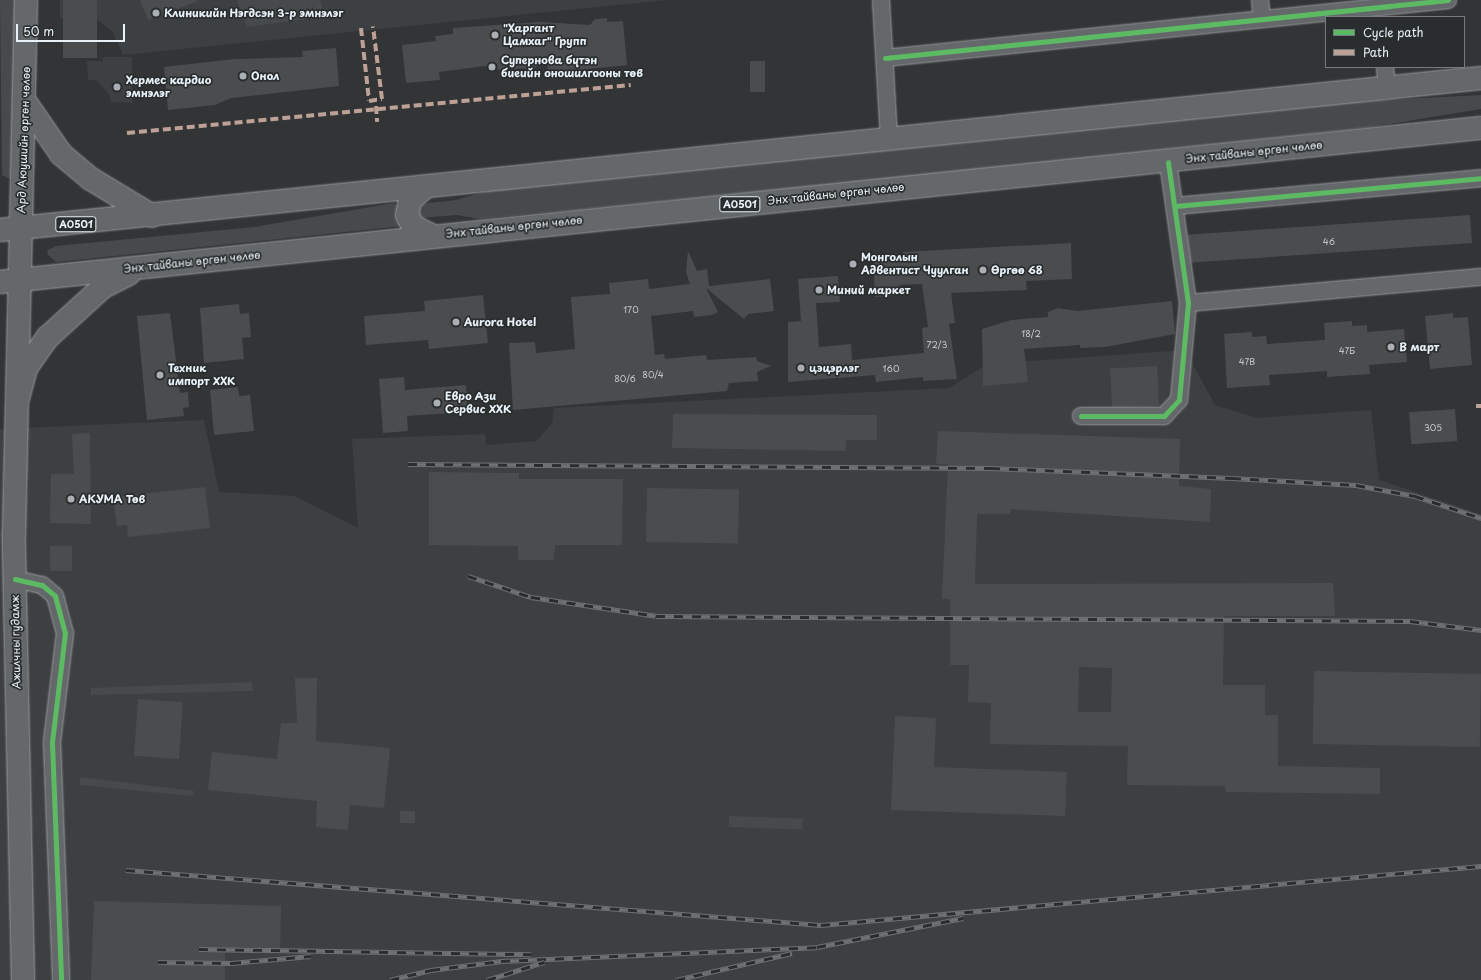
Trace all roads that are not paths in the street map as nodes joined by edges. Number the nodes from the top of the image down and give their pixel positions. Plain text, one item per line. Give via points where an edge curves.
1 (26, 0) edge
2 (881, 0) edge
3 (1260, 0) edge
4 (1448, 0) edge
5 (1380, 12) edge
6 (1262, 18) junction
7 (885, 58) junction
8 (1386, 77) edge
9 (1481, 78) edge
10 (26, 103) junction
11 (1481, 128) edge
12 (889, 138) junction
13 (1168, 162) junction
14 (1481, 178) edge
15 (423, 188) junction
16 (1175, 206) junction
17 (152, 216) junction
18 (22, 229) junction
19 (0, 230) edge
20 (431, 235) junction
21 (138, 269) junction
22 (1481, 277) edge
23 (21, 280) junction
24 (0, 282) edge
25 (1188, 303) junction
26 (18, 402) junction
27 (1081, 416) dead end
28 (15, 579) junction
29 (23, 980) edge
30 (61, 980) edge

1 - 10 main road, Ард Аюушийн өргөн чөлөө
2 - 7 street
3 - 6 street
4 - 5 street
5 - 6 street
6 - 7 street
7 - 12 street via 883,83
8 - 9 main road, A0501
8 - 12 main road, A0501
10 - 17 main road via 61,154 91,179
10 - 18 main road, Ард Аюушийн өргөн чөлөө
11 - 13 main road, Энх тайваны өргөн чөлөө / A0501
12 - 15 main road, A0501
13 - 16 street
13 - 20 main road, Энх тайваны өргөн чөлөө / A0501
14 - 16 street
15 - 17 main road, A0501
15 - 20 main road via 410,200 407,215 413,226
16 - 25 street
17 - 18 main road, A0501
18 - 19 main road, A0501
18 - 23 main road, Ард Аюушийн өргөн чөлөө
20 - 21 main road, Энх тайваны өргөн чөлөө / A0501
21 - 23 main road, Энх тайваны өргөн чөлөө / A0501
21 - 26 main road via 103,288 48,337 26,368
22 - 25 street
23 - 24 main road, Энх тайваны өргөн чөлөө / A0501
23 - 26 main road, Ажилчны гудамж
25 - 27 street via 1179,400 1164,416
26 - 28 main road, Ажилчны гудамж
28 - 29 main road, Ажилчны гудамж
28 - 30 street via 42,585 55,596 64,633 52,742

